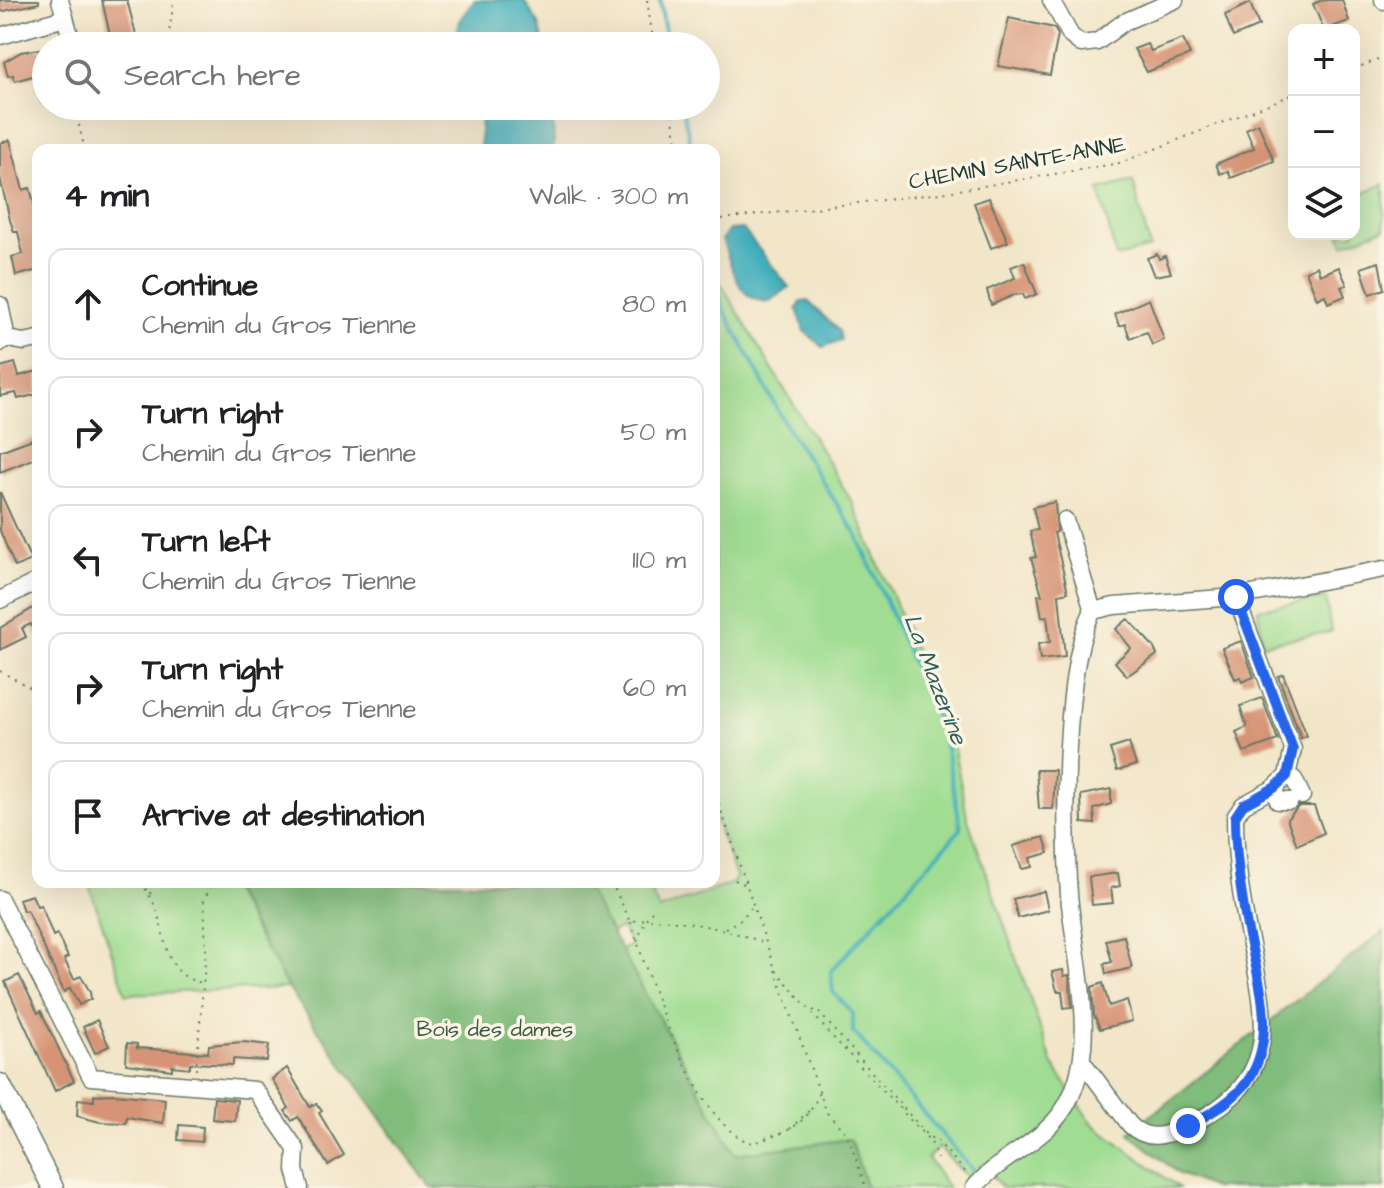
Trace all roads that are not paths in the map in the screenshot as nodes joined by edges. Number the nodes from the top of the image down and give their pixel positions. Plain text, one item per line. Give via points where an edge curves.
1 (60, 0) edge
2 (1051, 0) edge
3 (1175, 0) edge
4 (65, 18) junction
5 (69, 32) edge
6 (0, 36) edge
7 (0, 305) edge
8 (32, 340) edge
9 (1, 341) edge
10 (1065, 520) dead end
11 (1384, 569) edge
12 (32, 584) edge
13 (1236, 597) junction
14 (0, 600) edge
15 (1093, 611) junction
16 (1287, 776) junction
17 (1274, 788) junction
18 (0, 899) edge
19 (1082, 1061) junction
20 (0, 1084) edge
21 (975, 1186) edge
22 (53, 1188) edge
23 (300, 1188) edge

1 - 4 street
2 - 3 street via 1081,44 1097,42 1124,22
4 - 5 street
4 - 6 street
7 - 9 street via 5,329
8 - 9 street
10 - 15 street
11 - 13 street
12 - 14 street
13 - 15 street
13 - 16 street via 1293,749
15 - 19 street via 1076,662 1069,783 1069,893
16 - 17 street
16 - 17 street via 1294,779 1296,798 1278,801
17 - 19 street via 1243,805 1235,817 1264,1039 1247,1082 1216,1110 1167,1135 1151,1137 1130,1125
18 - 23 street via 91,1077 255,1090 296,1149
19 - 21 street via 1071,1097 1049,1130
20 - 22 main road

